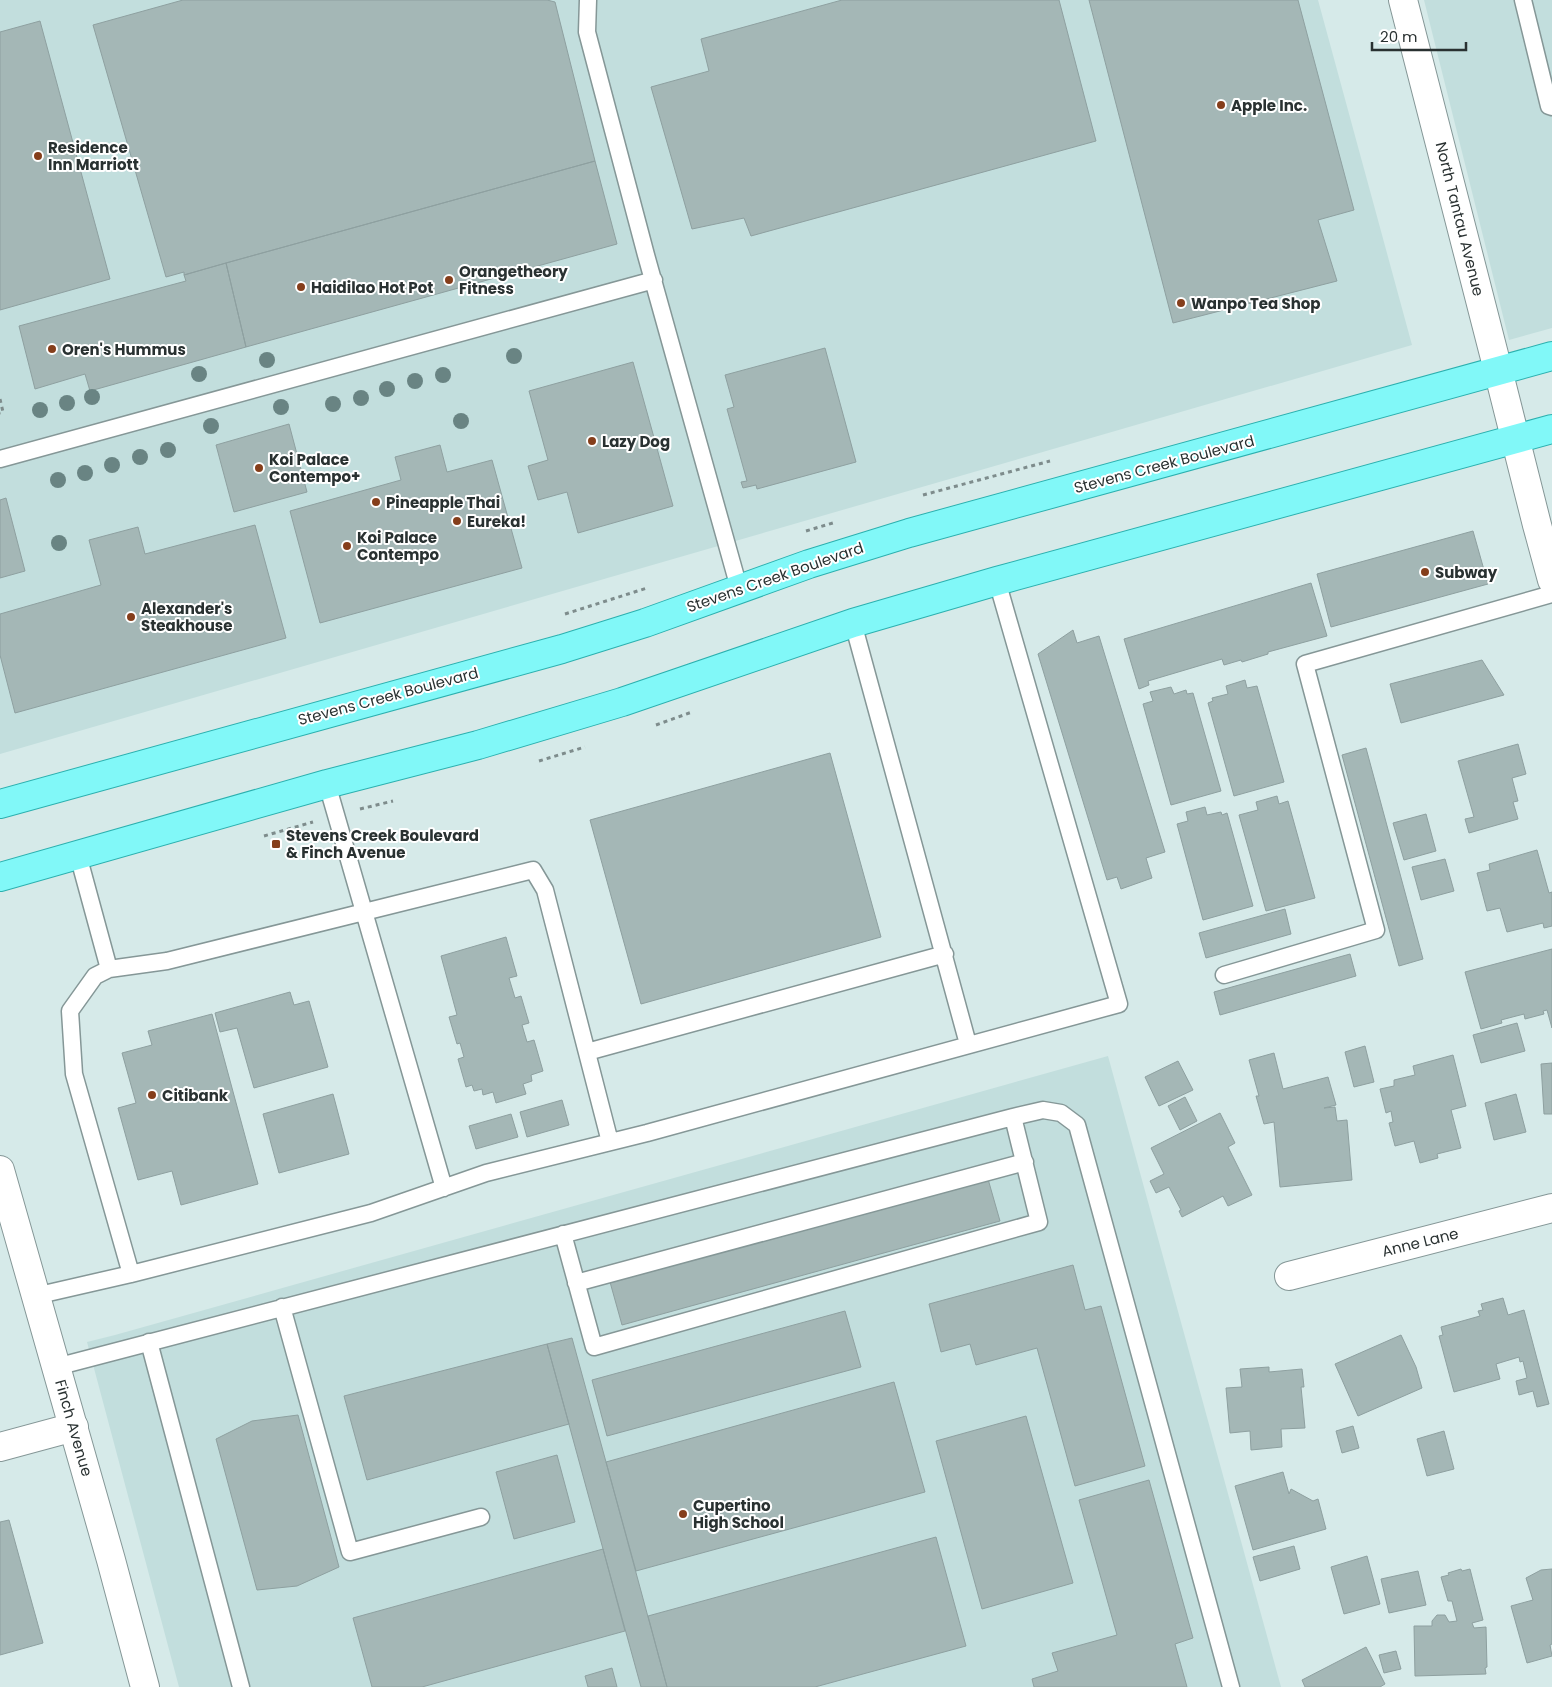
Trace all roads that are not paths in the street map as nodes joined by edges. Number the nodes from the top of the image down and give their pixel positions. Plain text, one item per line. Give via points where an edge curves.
1 (588, 0) edge
2 (1403, 0) edge
3 (1523, 0) edge
4 (1552, 107) edge
5 (654, 280) junction
6 (1552, 356) edge
7 (1498, 370) junction
8 (1552, 429) edge
9 (1515, 439) junction
10 (0, 459) edge
11 (1544, 523) edge
12 (1552, 580) edge
13 (998, 581) junction
14 (739, 588) junction
15 (1552, 594) edge
16 (853, 623) junction
17 (327, 784) junction
18 (0, 804) edge
19 (78, 855) junction
20 (0, 877) edge
21 (364, 912) junction
22 (944, 954) junction
23 (109, 969) junction
24 (1224, 975) dead end
25 (968, 1044) junction
26 (587, 1052) junction
27 (1014, 1117) junction
28 (610, 1142) junction
29 (1025, 1162) junction
30 (1, 1178) edge
31 (444, 1188) junction
32 (1552, 1208) edge
33 (563, 1234) junction
34 (131, 1274) junction
35 (1289, 1276) dead end
36 (576, 1283) junction
37 (35, 1296) junction
38 (282, 1307) junction
39 (149, 1342) junction
40 (56, 1367) junction
41 (74, 1426) junction
42 (0, 1447) edge
43 (481, 1517) dead end
44 (144, 1687) edge
45 (241, 1687) edge
46 (1231, 1687) edge

1 - 5 lane via 588,32
2 - 7 street, North Tantau Avenue
3 - 4 lane via 1549,106
5 - 10 lane
5 - 14 lane
6 - 7 main road, Stevens Creek Boulevard
7 - 9 street, North Tantau Avenue
7 - 14 main road, Stevens Creek Boulevard via 909,533
8 - 9 main road
9 - 11 street, North Tantau Avenue
9 - 13 main road
11 - 12 street, North Tantau Avenue
13 - 16 main road
13 - 25 lane via 1120,1004
14 - 18 main road, Stevens Creek Boulevard via 562,649
15 - 24 lane via 1305,664 1376,930
16 - 17 main road via 622,702 478,745
16 - 22 lane
17 - 19 main road
17 - 21 lane
19 - 20 main road
19 - 23 lane
21 - 23 lane via 167,961
21 - 26 lane via 533,870 545,890
21 - 31 lane
22 - 25 lane
22 - 26 lane
23 - 34 lane via 95,976 70,1011 74,1074
25 - 28 lane
26 - 28 lane
27 - 29 lane
27 - 33 lane
27 - 46 lane via 1043,1110 1061,1113 1077,1125
28 - 31 lane via 486,1173
29 - 36 lane
29 - 36 lane via 1039,1222 594,1347
30 - 37 street, Finch Avenue
31 - 34 lane via 371,1212
32 - 35 street, Anne Lane
33 - 36 lane
33 - 38 lane
34 - 37 lane
37 - 40 street, Finch Avenue
38 - 39 lane
38 - 43 lane via 350,1552
39 - 40 lane
39 - 45 lane
40 - 41 street, Finch Avenue
41 - 42 street
41 - 44 street, Finch Avenue

